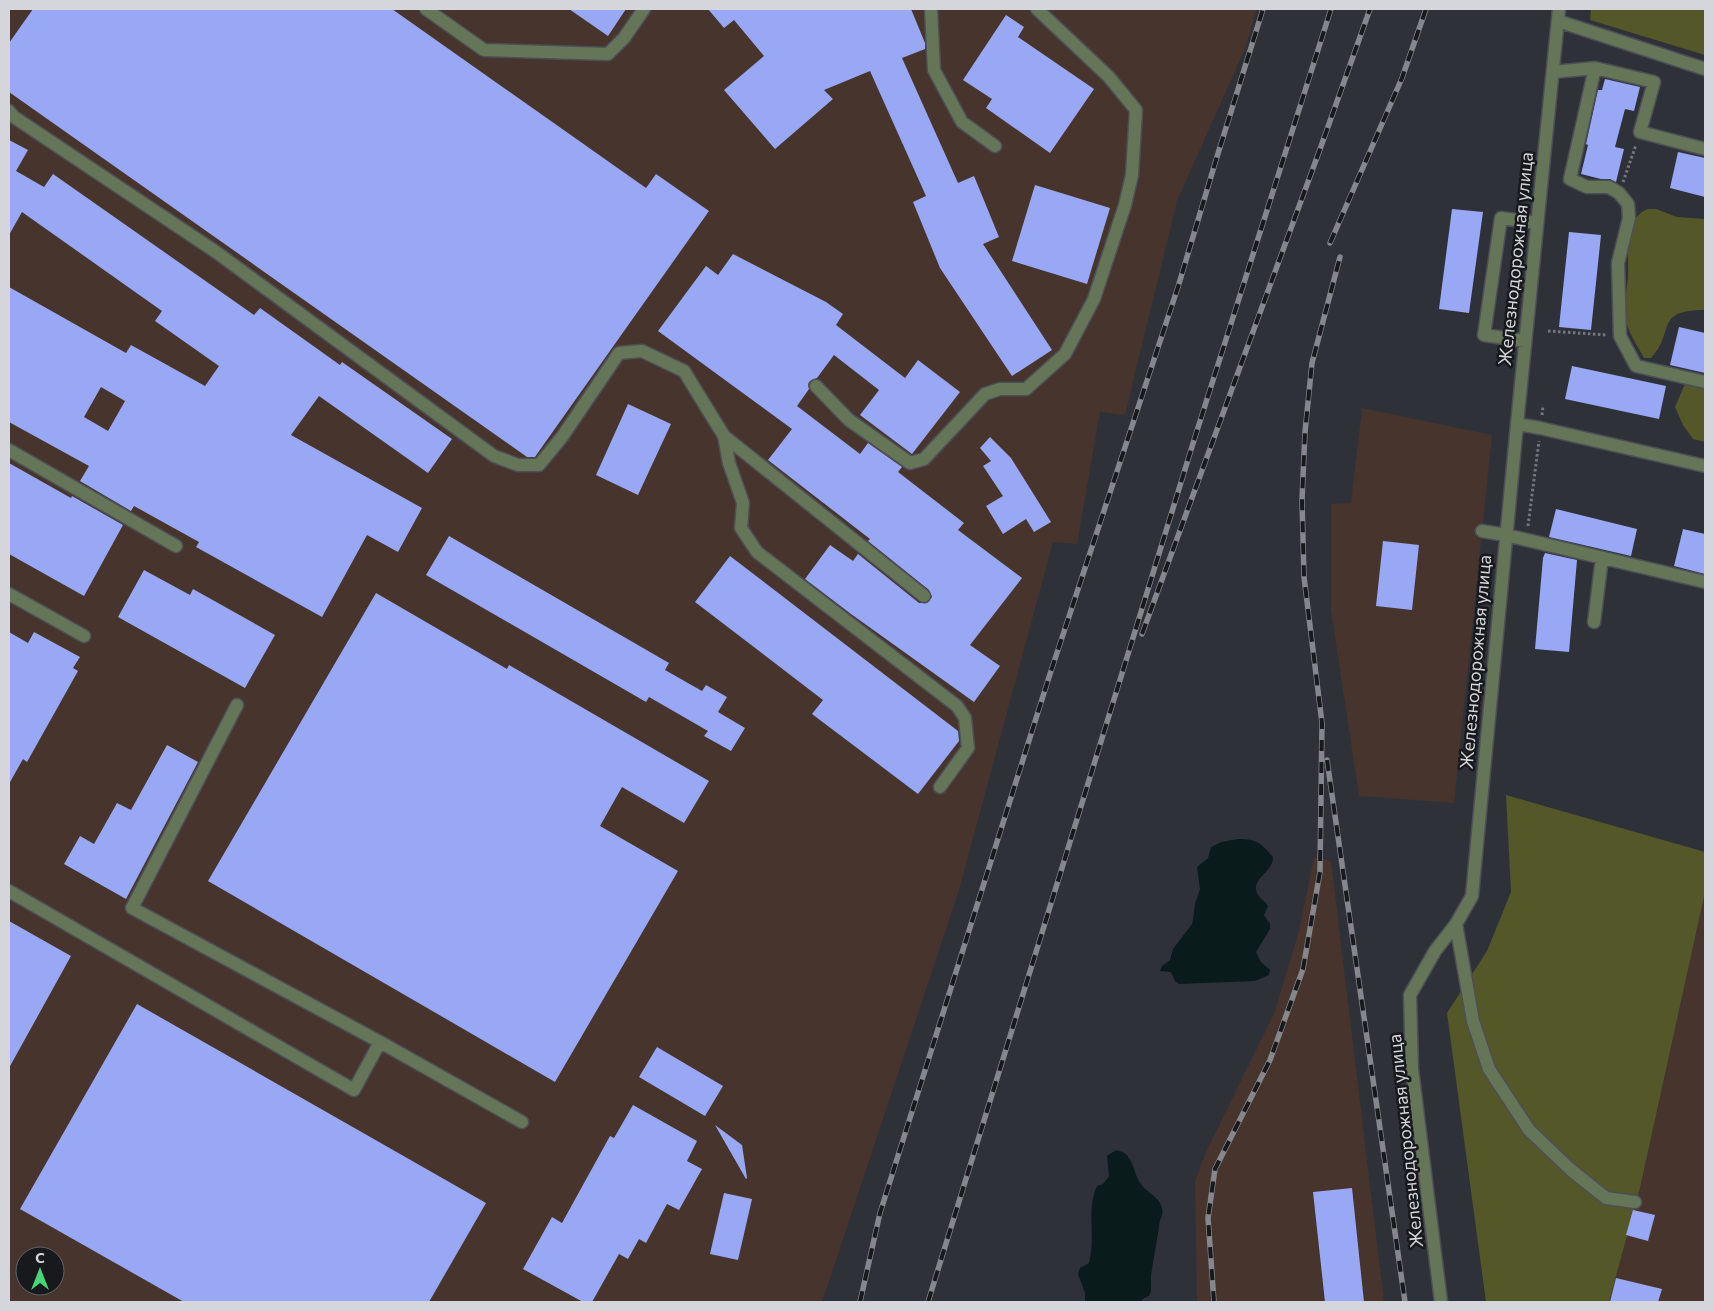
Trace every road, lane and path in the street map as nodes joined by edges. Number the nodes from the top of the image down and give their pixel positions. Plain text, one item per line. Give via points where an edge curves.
1 (426, 9) edge
2 (644, 9) edge
3 (931, 9) edge
4 (1039, 10) edge
5 (1559, 15) edge
6 (1595, 68) junction
7 (1705, 69) edge
8 (1553, 72) junction
9 (9, 111) edge
10 (1640, 132) junction
11 (995, 146) dead end
12 (1705, 149) edge
13 (1620, 193) junction
14 (1538, 223) junction
15 (1548, 331) dead end
16 (1620, 336) junction
17 (1525, 342) junction
18 (1705, 382) edge
19 (816, 386) dead end
20 (1543, 405) dead end
21 (1517, 424) junction
22 (1540, 428) junction
23 (724, 436) junction
24 (9, 450) edge
25 (1705, 466) edge
26 (1482, 531) dead end
27 (1506, 535) junction
28 (1526, 540) junction
29 (176, 546) dead end
30 (1602, 558) junction
31 (1705, 582) edge
32 (9, 594) edge
33 (924, 596) dead end
34 (1594, 622) dead end
35 (84, 636) dead end
36 (237, 705) dead end
37 (940, 787) dead end
38 (9, 891) edge
39 (1456, 924) junction
40 (380, 1042) junction
41 (522, 1122) dead end
42 (1635, 1202) dead end
43 (1441, 1302) edge

1 - 2 street via 484,50 608,54
3 - 11 street via 934,70 962,122
4 - 19 street via 1109,76 1136,110 1132,175 1125,205 1094,299 1066,354 1026,389 1000,389 985,394 924,459 910,463 849,420
5 - 7 street
5 - 8 street, Железнодорожная улица
6 - 8 street
6 - 10 street via 1654,82
6 - 13 street via 1570,179 1586,187 1609,187
8 - 14 street, Железнодорожная улица
9 - 23 street via 216,252 494,456 518,465 540,465 619,353 642,351 684,371
10 - 12 street
10 - 13 path
13 - 16 street via 1628,204 1629,218 1618,263
14 - 17 street, Железнодорожная улица
14 - 17 street via 1501,218 1484,335
15 - 16 path
16 - 18 street via 1636,366
17 - 21 street, Железнодорожная улица
20 - 22 path
21 - 22 street
21 - 27 street, Железнодорожная улица
22 - 25 street
22 - 28 path
23 - 33 street
23 - 37 street via 743,504 741,528 757,552 957,706 965,718 968,748
24 - 29 street
26 - 27 street
27 - 28 street
27 - 39 street, Железнодорожная улица via 1472,896
28 - 30 street
30 - 31 street
30 - 34 street
32 - 35 street
36 - 40 street via 132,908
38 - 40 street via 354,1090
39 - 42 street via 1473,1021 1489,1069 1529,1130 1571,1170 1606,1198
39 - 43 street, Железнодорожная улица via 1410,994 1412,1069
40 - 41 street

